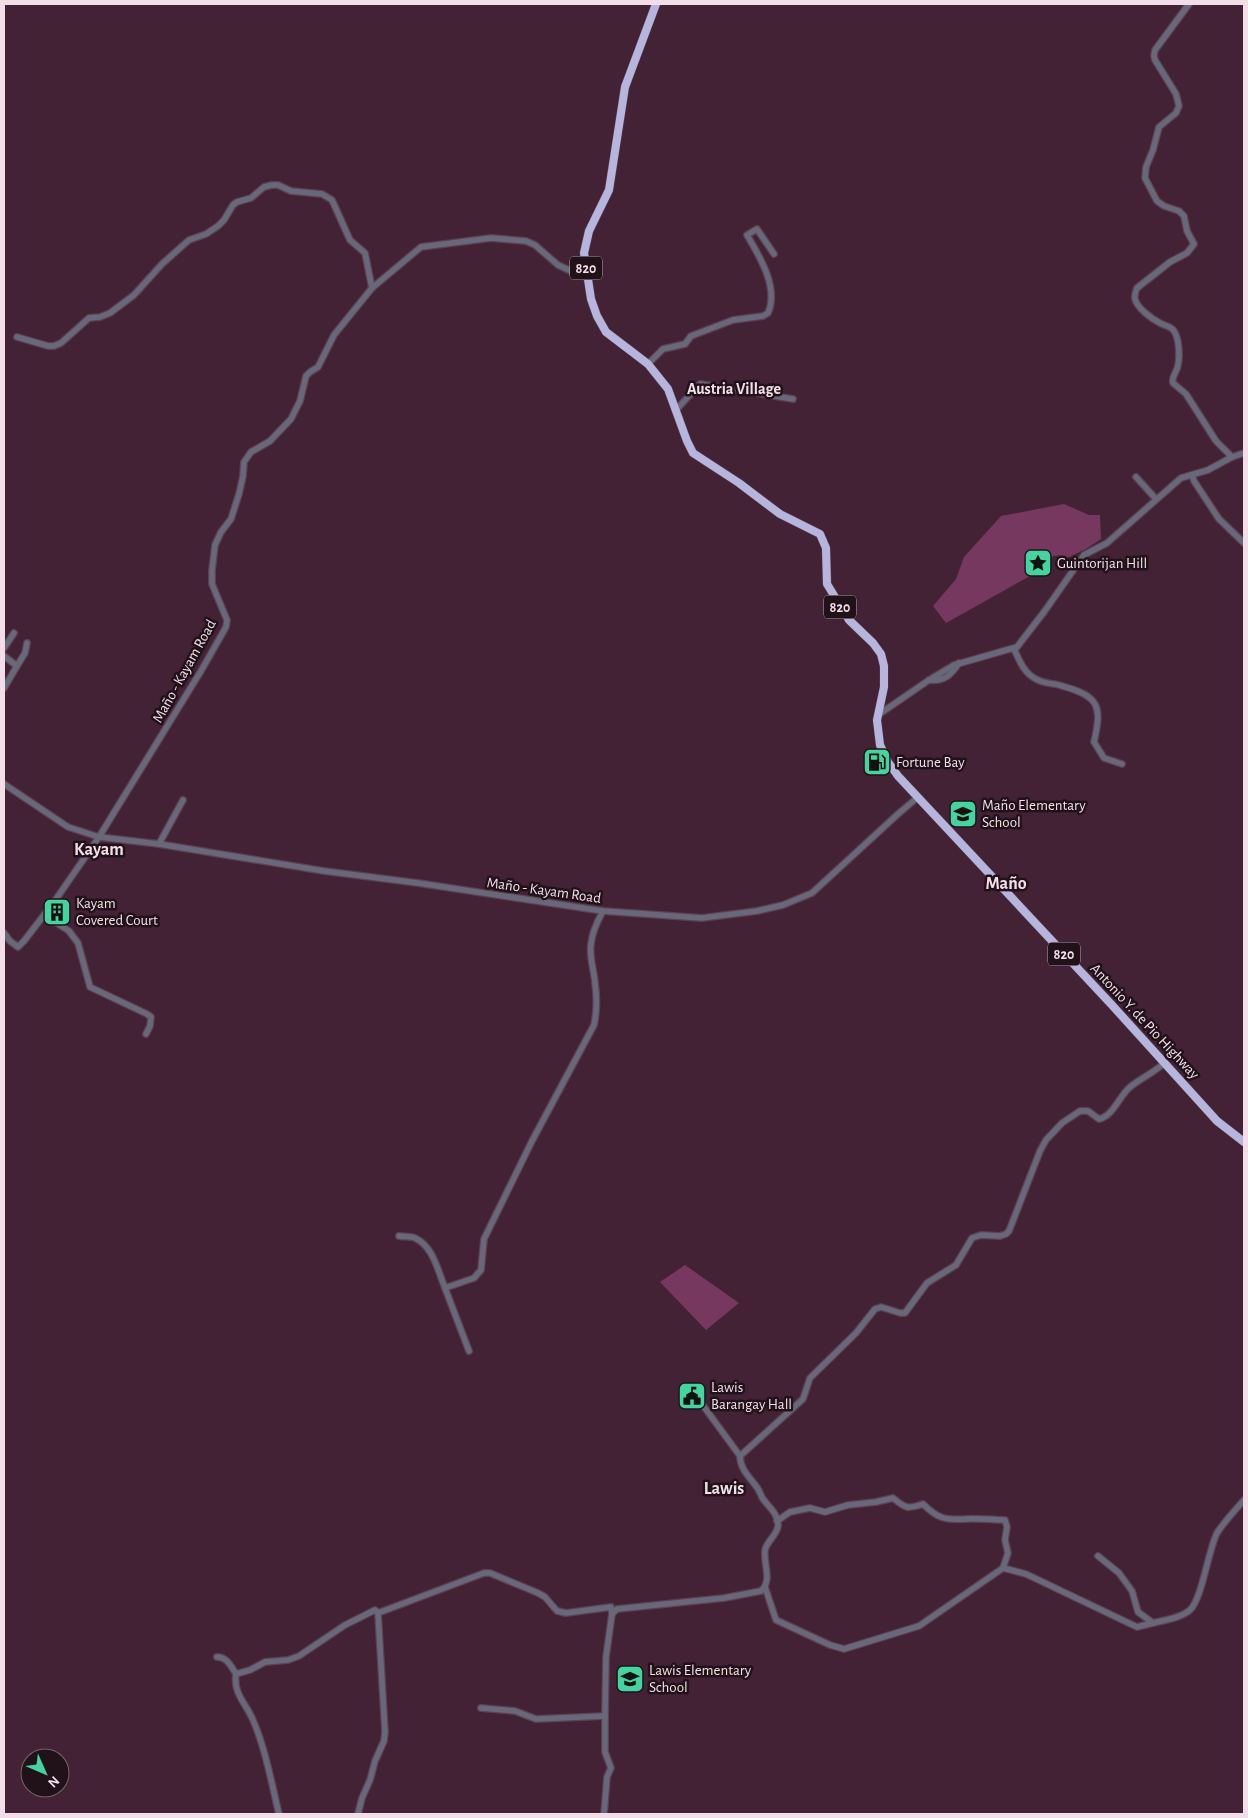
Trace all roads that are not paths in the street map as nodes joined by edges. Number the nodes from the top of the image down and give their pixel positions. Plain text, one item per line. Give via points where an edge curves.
1 (656, 4) edge
2 (1188, 4) edge
3 (774, 254) dead end
4 (587, 274) junction
5 (372, 288) junction
6 (18, 337) dead end
7 (648, 364) junction
8 (793, 399) dead end
9 (676, 410) junction
10 (1244, 453) edge
11 (1232, 457) junction
12 (1192, 475) junction
13 (1136, 477) dead end
14 (1156, 499) junction
15 (1244, 543) edge
16 (14, 633) dead end
17 (27, 643) dead end
18 (4, 648) edge
19 (1014, 649) junction
20 (4, 656) edge
21 (17, 666) junction
22 (4, 688) edge
23 (878, 715) junction
24 (1122, 764) dead end
25 (4, 784) edge
26 (918, 798) junction
27 (183, 800) dead end
28 (99, 837) junction
29 (159, 844) junction
30 (603, 911) junction
31 (44, 915) junction
32 (4, 933) edge
33 (146, 1034) dead end
34 (1164, 1063) junction
35 (1244, 1142) edge
36 (399, 1236) dead end
37 (445, 1288) junction
38 (469, 1351) dead end
39 (699, 1400) dead end
40 (740, 1456) junction
41 (1244, 1500) edge
42 (777, 1521) junction
43 (1098, 1556) dead end
44 (1003, 1568) junction
45 (765, 1586) junction
46 (378, 1613) junction
47 (612, 1614) junction
48 (1153, 1623) junction
49 (217, 1657) dead end
50 (236, 1674) junction
51 (481, 1708) dead end
52 (605, 1716) junction
53 (280, 1814) edge
54 (358, 1814) edge
55 (604, 1814) edge

1 - 4 highway, Antonio Y. de Pio Highway / 820 via 625,87 609,190 589,231 584,253
2 - 11 street via 1155,50 1155,60 1176,94 1179,106 1176,113 1159,127 1145,178 1157,201 1184,216 1194,244 1187,253 1137,288 1135,300 1146,313 1174,331 1178,366 1172,383 1186,394 1216,442
3 - 7 street via 757,229 747,236 771,288 768,313 733,320 691,336 684,344 663,349
4 - 5 street, Maño - Kayam Road via 558,265 536,245 526,241 491,238 421,247
4 - 7 highway, Antonio Y. de Pio Highway / 820 via 591,299 606,332
5 - 6 street via 365,253 350,240 332,200 322,194 272,185 264,187 251,198 237,202 218,226 189,240 134,295 110,313 89,318 61,343 48,346
5 - 28 street, Maño - Kayam Road via 334,335 318,367 306,376 300,401 291,419 244,462 232,519 217,540 212,570 212,584 227,620 226,627
7 - 9 highway, Antonio Y. de Pio Highway / 820 via 668,389
8 - 9 street via 700,384
9 - 23 highway, Antonio Y. de Pio Highway / 820 via 698,458 780,514 820,534 826,548 826,575 830,591 848,620 881,654 884,687
10 - 11 street
11 - 12 street
12 - 14 street via 1181,478
12 - 15 street via 1218,519
13 - 14 street
14 - 19 street via 1107,543 1084,555
16 - 18 street
17 - 21 street
19 - 23 street via 960,663
19 - 24 street via 1023,667 1035,679 1084,694 1096,704 1099,719 1094,742 1104,758
20 - 21 street
21 - 22 street
23 - 26 highway, Antonio Y. de Pio Highway / 820 via 880,746 898,776
25 - 28 street via 68,827
26 - 30 street, Maño - Kayam Road via 822,885 804,897 757,911 702,918
26 - 34 highway, Antonio Y. de Pio Highway / 820
27 - 29 street
28 - 29 street, Maño - Kayam Road
28 - 31 street, Maño - Kayam Road
29 - 30 street, Maño - Kayam Road
30 - 37 street via 590,945 596,990 594,1025 484,1239 481,1270 474,1278
31 - 32 street, Maño - Kayam Road via 18,947
31 - 33 street via 69,931 78,943 90,987 151,1017
34 - 35 highway, Antonio Y. de Pio Highway / 820 via 1217,1121
34 - 40 street via 1129,1088 1103,1118 1080,1111 1053,1131 1040,1151 1009,1231 1000,1236 972,1238 956,1264 927,1283 905,1313 881,1307 875,1309 856,1333 810,1378 803,1400
36 - 37 street via 414,1238 425,1246 433,1256
37 - 38 street
39 - 40 street
40 - 42 street via 742,1468
41 - 48 street via 1217,1534 1191,1610
42 - 44 street via 790,1512 810,1508 825,1512 893,1498 904,1507 923,1504 941,1518 955,1521 1005,1520 1008,1553
42 - 45 street via 777,1530 765,1549
43 - 48 street via 1119,1573 1132,1591 1138,1612
44 - 45 street via 919,1626 844,1649 776,1620
44 - 48 street via 1026,1574 1137,1627
45 - 47 street via 761,1590 724,1598 617,1609
46 - 47 street via 490,1573 538,1593 557,1611 566,1613 611,1607
46 - 50 street via 374,1610 363,1615 299,1656 265,1662
46 - 54 street via 385,1732
47 - 52 street via 606,1657
49 - 50 street via 226,1660
50 - 53 street via 237,1694 253,1720
51 - 52 street via 515,1711 536,1719
52 - 55 street via 605,1752 611,1768 607,1776

